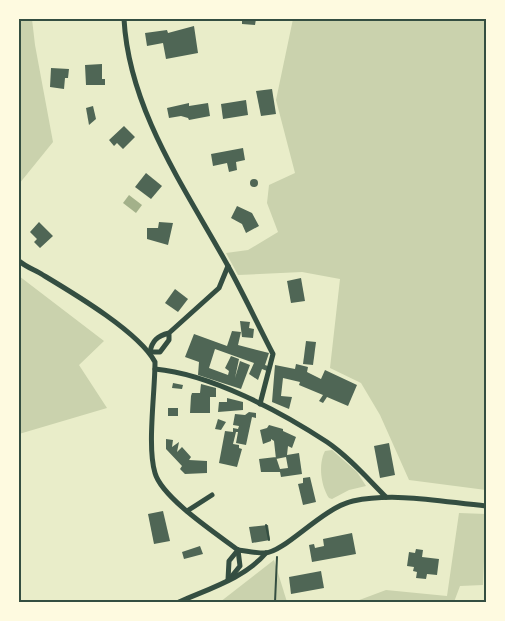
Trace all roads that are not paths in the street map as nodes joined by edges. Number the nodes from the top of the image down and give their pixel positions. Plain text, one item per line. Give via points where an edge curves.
1 (124, 19) edge
2 (20, 264) edge
3 (228, 266) junction
4 (169, 332) junction
5 (150, 352) junction
6 (155, 369) junction
7 (260, 404) junction
8 (212, 495) dead end
9 (386, 497) junction
10 (486, 506) edge
11 (187, 511) junction
12 (238, 550) junction
13 (266, 553) junction
14 (228, 580) junction
15 (179, 602) edge

1 - 3 street via 133,77 145,110 163,150
2 - 5 street via 76,295
3 - 4 street via 218,288
3 - 7 street via 273,354
4 - 5 street via 152,343
4 - 5 street via 169,340 160,352
5 - 6 street
6 - 7 street via 214,383
6 - 11 street via 152,455 155,474 164,489
7 - 9 street via 328,442
8 - 11 street
9 - 10 street
9 - 13 street via 352,502 325,513 276,550
11 - 12 street
12 - 13 street
12 - 14 street via 229,562
12 - 14 street via 240,566
13 - 14 street
14 - 15 street

